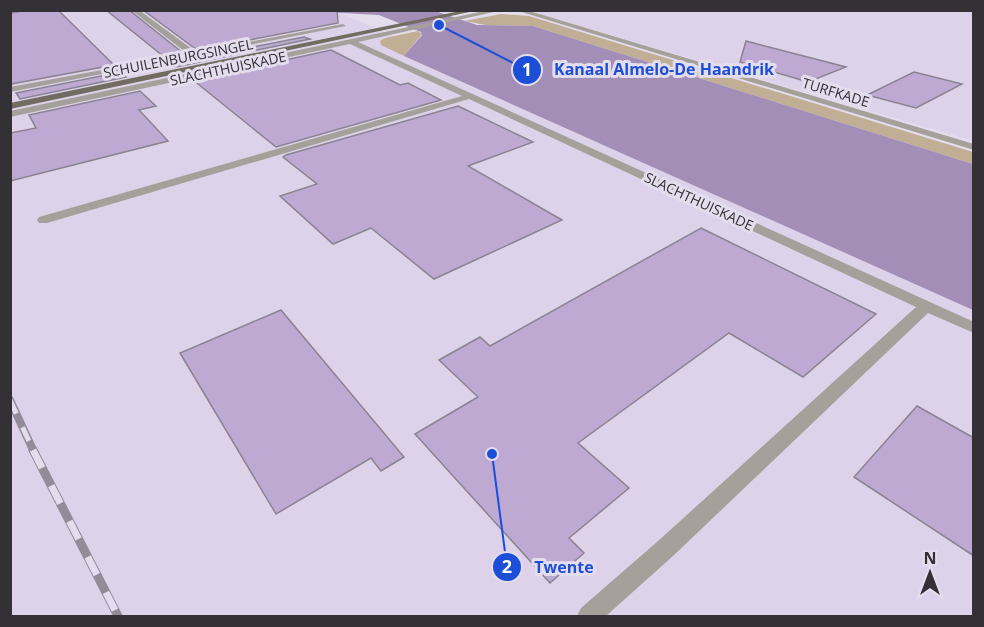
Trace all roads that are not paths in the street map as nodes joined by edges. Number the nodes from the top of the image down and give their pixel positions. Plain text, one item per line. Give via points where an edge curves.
1 (134, 10) edge
2 (476, 10) edge
3 (500, 10) edge
4 (518, 10) edge
5 (343, 26) dead end
6 (352, 39) junction
7 (195, 55) junction
8 (10, 90) edge
9 (471, 96) junction
10 (10, 98) edge
11 (10, 106) edge
12 (10, 114) edge
13 (974, 147) edge
14 (43, 220) dead end
15 (926, 306) junction
16 (974, 328) edge
17 (589, 616) edge

1 - 7 street
2 - 6 main road, SCHUILENBURGSINGEL
3 - 6 street
4 - 13 street, TURFKADE
5 - 7 street
6 - 9 street, SLACHTHUISKADE
6 - 10 main road, SCHUILENBURGSINGEL via 241,52
6 - 11 main road, SCHUILENBURGSINGEL
6 - 12 street, SLACHTHUISKADE
7 - 8 street
9 - 14 street
9 - 15 street, SLACHTHUISKADE
15 - 16 street, SLACHTHUISKADE
15 - 17 street

